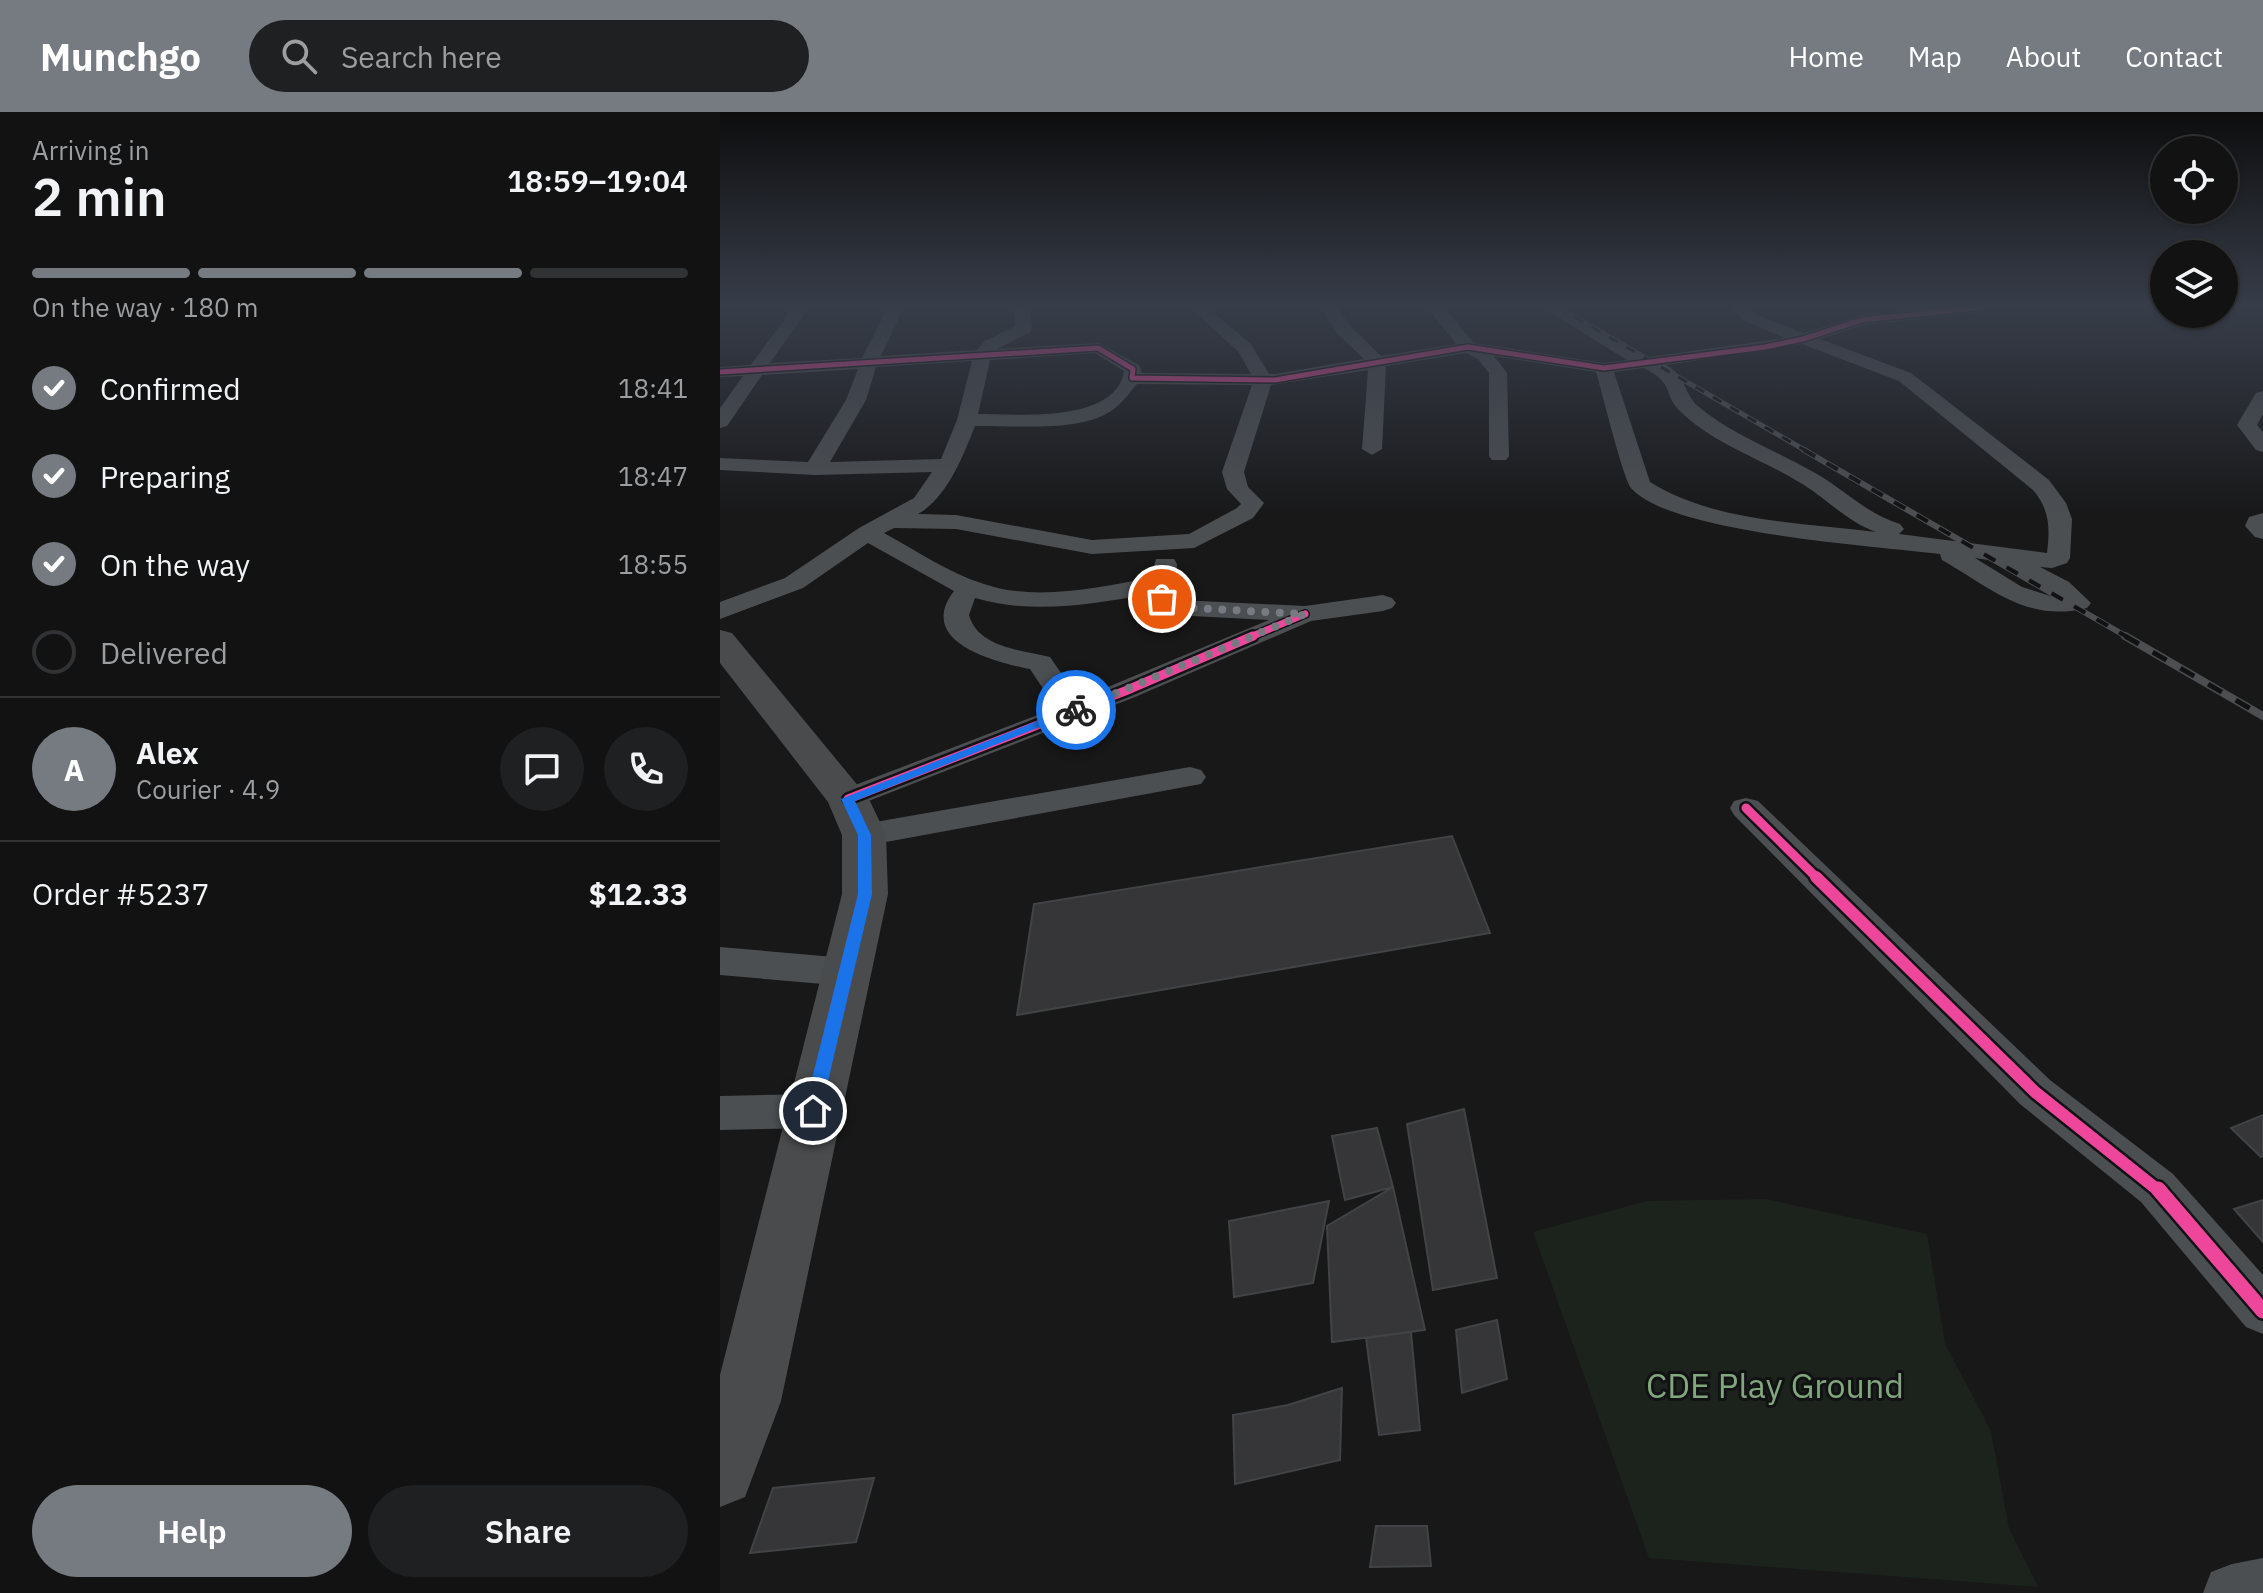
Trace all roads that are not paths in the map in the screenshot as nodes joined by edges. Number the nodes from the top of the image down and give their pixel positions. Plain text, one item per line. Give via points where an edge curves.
1 (752, 376) edge
2 (864, 376) edge
3 (978, 376) edge
4 (1261, 376) edge
5 (1288, 376) edge
6 (1376, 376) edge
7 (1498, 376) edge
8 (1606, 376) edge
9 (1670, 376) edge
10 (1903, 376) edge
11 (1132, 378) joint
12 (1263, 380) junction
13 (2263, 397) edge
14 (967, 420) junction
15 (720, 422) edge
16 (2263, 446) edge
17 (1372, 449) dead end
18 (1499, 456) dead end
19 (720, 464) edge
20 (946, 465) junction
21 (815, 469) junction
22 (2263, 520) edge
23 (895, 521) junction
24 (2263, 532) edge
25 (867, 533) junction
26 (1167, 543) junction
27 (1936, 547) junction
28 (2000, 555) junction
29 (1163, 584) junction
30 (971, 588) junction
31 (1383, 603) dead end
32 (720, 611) edge
33 (1305, 614) junction
34 (720, 640) edge
35 (1073, 711) junction
36 (1190, 777) dead end
37 (1746, 808) dead end
38 (856, 817) junction
39 (720, 961) edge
40 (846, 972) junction
41 (813, 1111) junction
42 (720, 1113) edge
43 (2263, 1311) edge
44 (720, 1472) edge
45 (2263, 1587) edge
46 (2232, 1593) edge

1 - 15 street
2 - 21 street
3 - 14 street
4 - 12 street
5 - 12 street
6 - 17 street
7 - 18 street
8 - 27 street via 1640,485 1670,504 1721,519
9 - 27 street via 1682,401 1715,428 1814,482 1872,523
10 - 28 street via 2055,501 2063,519 2058,558
11 - 12 street
11 - 14 street via 1105,408 1093,413
12 - 26 street via 1233,472 1238,489 1253,503 1245,513 1194,541
13 - 16 street via 2247,425
14 - 20 street
19 - 21 street
20 - 21 street
20 - 23 street via 922,503
22 - 24 street via 2257,522
23 - 25 street
23 - 26 street via 956,522 1092,547
25 - 30 street
25 - 32 street via 794,583
26 - 29 street
27 - 28 street
27 - 28 street via 2039,606 2078,603 2060,587
29 - 30 street via 1041,599
29 - 33 street via 1162,599 1173,607
30 - 35 street via 954,615 957,626 987,650 1040,663
31 - 33 street
33 - 35 street
34 - 38 main road
35 - 38 street
36 - 38 street
37 - 43 street via 2035,1092 2157,1188
38 - 40 main road via 865,894
39 - 40 street
40 - 41 main road
41 - 42 street
41 - 44 main road via 747,1401
45 - 46 street

